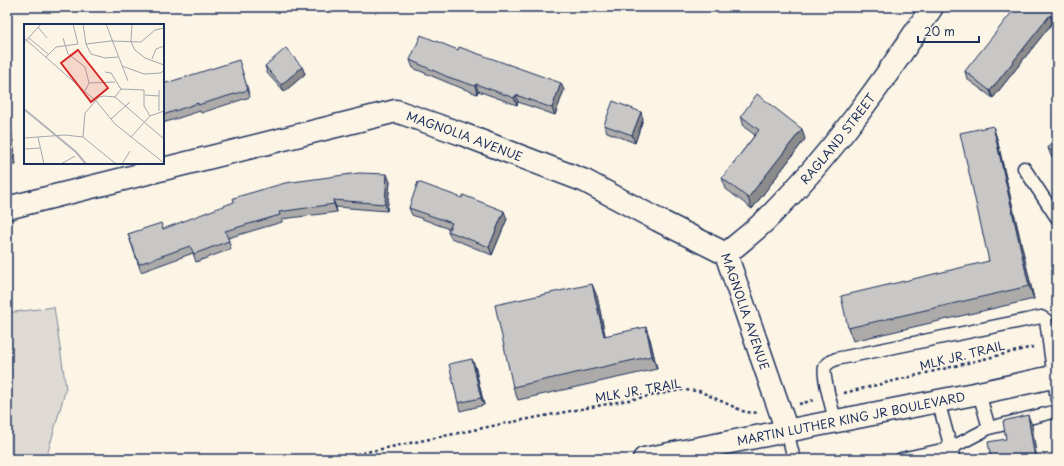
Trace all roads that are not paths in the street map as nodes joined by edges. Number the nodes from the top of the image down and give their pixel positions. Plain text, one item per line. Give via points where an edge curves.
1 (932, 7) edge
2 (1024, 168) dead end
3 (7, 208) edge
4 (1057, 218) edge
5 (726, 254) junction
6 (1055, 376) edge
7 (979, 393) junction
8 (1057, 400) edge
9 (938, 401) junction
10 (1057, 411) edge
11 (835, 421) junction
12 (989, 428) junction
13 (787, 431) junction
14 (953, 454) edge
15 (644, 459) edge
16 (794, 459) edge
17 (901, 459) edge

1 - 5 street, RAGLAND STREET via 833,147 769,217
2 - 4 lane
3 - 5 street, MAGNOLIA AVENUE via 396,111 585,181
5 - 13 street, MAGNOLIA AVENUE
6 - 7 street, MARTIN LUTHER KING JR BOULEVARD
6 - 8 lane
6 - 11 lane via 1046,320 1041,317 836,359 828,363 825,366 825,374
7 - 9 street, MARTIN LUTHER KING JR BOULEVARD
7 - 12 lane
9 - 11 street, MARTIN LUTHER KING JR BOULEVARD
9 - 14 lane
10 - 12 lane
11 - 13 street, MARTIN LUTHER KING JR BOULEVARD
12 - 14 lane
13 - 15 street, MARTIN LUTHER KING JR BOULEVARD
13 - 16 lane
14 - 17 lane

